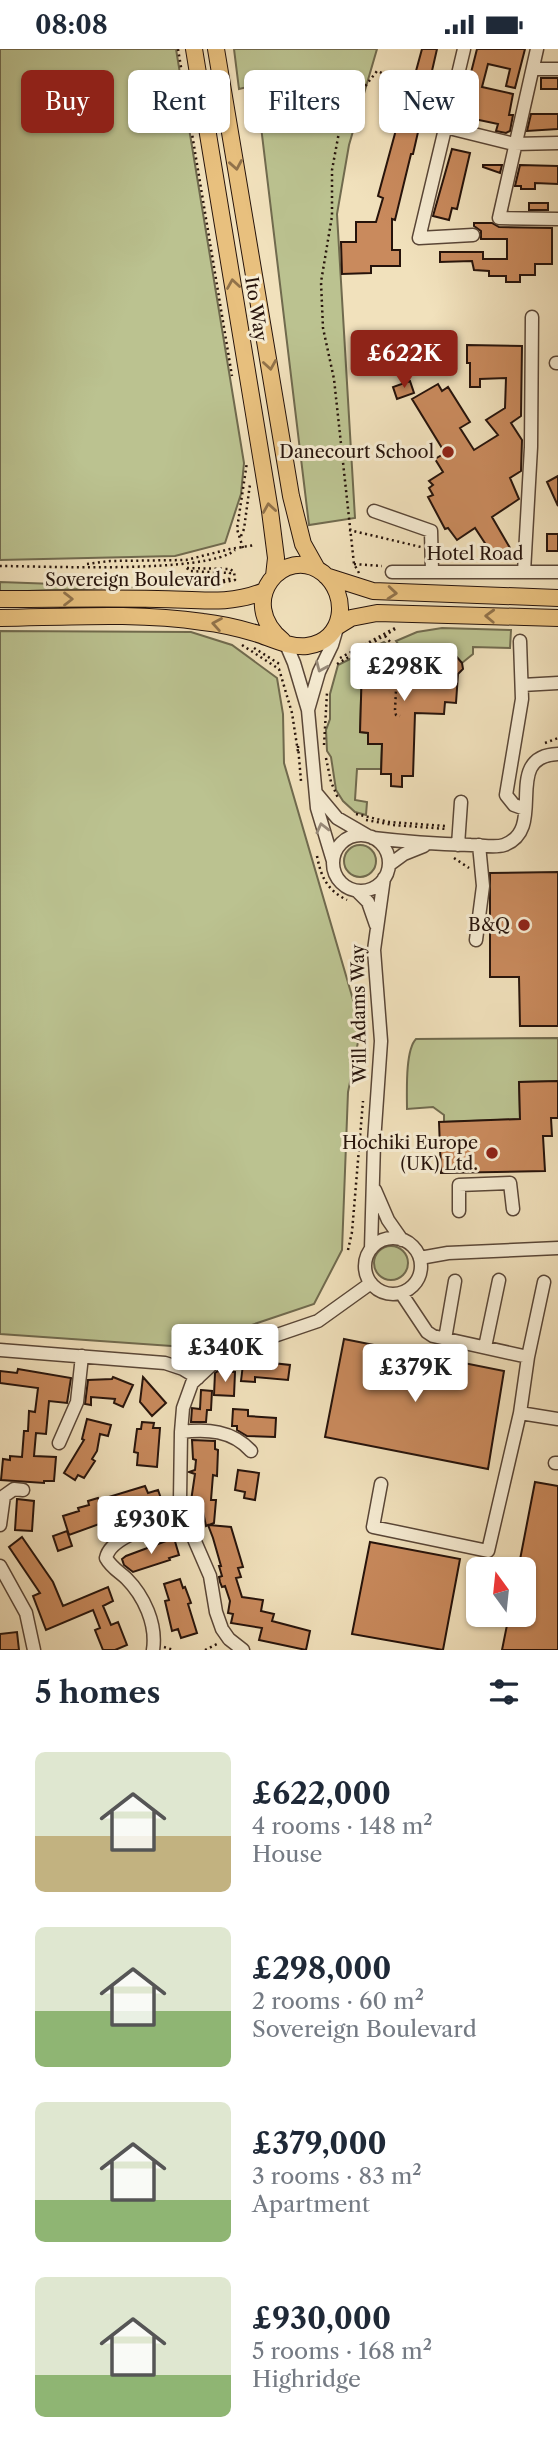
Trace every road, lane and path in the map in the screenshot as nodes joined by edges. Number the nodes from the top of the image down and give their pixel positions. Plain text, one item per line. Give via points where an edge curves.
1 (178, 49) edge
2 (194, 49) edge
3 (216, 49) edge
4 (464, 49) edge
5 (537, 49) edge
6 (533, 69) junction
7 (558, 69) edge
8 (459, 70) edge
9 (379, 72) edge
10 (443, 133) edge
11 (469, 133) edge
12 (558, 143) edge
13 (514, 144) junction
14 (558, 219) edge
15 (473, 235) dead end
16 (532, 317) dead end
17 (234, 385) dead end
18 (247, 459) dead end
19 (374, 511) dead end
20 (349, 530) junction
21 (256, 545) dead end
22 (243, 548) junction
23 (235, 550) junction
24 (431, 553) junction
25 (0, 566) edge
26 (73, 566) junction
27 (187, 566) junction
28 (432, 571) junction
29 (321, 572) junction
30 (392, 572) joint
31 (524, 572) junction
32 (558, 572) edge
33 (274, 576) junction
34 (200, 586) dead end
35 (264, 591) junction
36 (558, 598) edge
37 (0, 599) edge
38 (0, 618) edge
39 (558, 618) edge
40 (338, 626) junction
41 (385, 636) junction
42 (239, 641) dead end
43 (520, 641) dead end
44 (284, 642) junction
45 (558, 683) edge
46 (329, 684) dead end
47 (522, 685) junction
48 (323, 690) dead end
49 (308, 710) junction
50 (400, 716) dead end
51 (558, 754) edge
52 (324, 755) dead end
53 (302, 789) dead end
54 (317, 794) junction
55 (461, 802) dead end
56 (339, 803) dead end
57 (525, 809) junction
58 (352, 814) dead end
59 (453, 828) dead end
60 (371, 837) junction
61 (427, 844) junction
62 (458, 845) junction
63 (479, 845) junction
64 (315, 846) dead end
65 (333, 861) junction
66 (387, 872) junction
67 (354, 896) junction
68 (376, 925) junction
69 (476, 940) dead end
70 (364, 1096) dead end
71 (374, 1186) junction
72 (513, 1209) dead end
73 (460, 1211) dead end
74 (402, 1240) junction
75 (558, 1248) edge
76 (371, 1249) junction
77 (348, 1250) dead end
78 (420, 1258) junction
79 (499, 1280) dead end
80 (454, 1281) dead end
81 (544, 1282) dead end
82 (370, 1283) junction
83 (401, 1293) junction
84 (445, 1339) junction
85 (485, 1347) junction
86 (0, 1350) edge
87 (82, 1356) junction
88 (528, 1357) junction
89 (198, 1378) junction
90 (520, 1413) junction
91 (558, 1419) edge
92 (181, 1432) junction
93 (59, 1443) dead end
94 (251, 1451) dead end
95 (381, 1484) dead end
96 (23, 1490) dead end
97 (184, 1516) junction
98 (0, 1525) edge
99 (0, 1566) edge
100 (154, 1648) edge
101 (34, 1650) edge
102 (243, 1650) edge

1 - 17 path
33 -> 2 main road, Ito Way via 270,511
3 -> 29 main road, Ito Way via 293,508 303,544
4 - 8 street
5 - 6 street
6 - 7 street
6 - 13 street
9 - 20 path via 342,115 321,282
10 - 15 street via 419,238
11 - 13 street
12 - 13 street
13 - 14 street via 499,218
16 - 31 street
18 - 22 path via 237,529
19 - 24 street via 431,531
20 - 24 path
20 - 30 path via 354,564 391,567
21 - 22 path
22 - 23 path
23 - 26 path via 180,561
23 - 27 path
24 - 28 street
25 - 26 path
26 - 27 path
27 - 34 path via 230,569 235,574 234,580
28 - 30 street, Hotel Road
28 - 31 street, Hotel Road
29 - 33 main road via 293,567
29 -> 36 main road via 373,591
29 - 40 main road via 339,598
31 - 32 street, Hotel Road
33 - 35 main road
37 -> 35 main road, Sovereign Boulevard via 212,601
35 - 44 main road via 265,619
44 -> 38 main road, Sovereign Boulevard via 227,626 162,617
39 -> 40 main road via 377,613
40 - 44 main road via 312,645
40 -> 49 street
41 - 41 path via 397,628 333,665
41 - 50 path via 398,651 395,710
42 - 53 path via 282,667 295,714
43 - 47 street
44 - 49 street
45 - 47 street
46 - 48 path via 324,745
47 - 57 street via 506,795
49 - 54 street
51 - 57 street via 543,756 532,765
52 - 56 path
54 - 60 street via 337,818
65 -> 54 street via 321,827
55 - 62 street
57 - 63 street via 520,835 502,846
58 - 59 path
60 - 61 street
60 - 65 street via 345,840
60 - 66 street via 385,849
61 - 62 street
61 - 66 street via 404,853
62 - 63 street
63 - 69 street via 483,886
64 - 67 path via 324,882 335,894
65 - 67 street via 340,881
66 - 67 street via 373,888
66 - 68 street, Will Adams Way
67 - 68 street, Will Adams Way via 368,902
68 - 71 street, Will Adams Way via 374,969 381,1041
70 - 77 path
71 - 74 street, Will Adams Way
71 - 76 street, Will Adams Way
72 - 73 street via 510,1184 459,1185
74 - 76 street via 385,1240
74 - 78 street
75 - 78 street
76 - 82 street via 365,1266
78 - 83 street via 419,1276
79 - 85 street
80 - 84 street
81 - 88 street
82 - 83 street via 384,1293
82 - 89 street via 318,1321 236,1349
83 - 84 street via 427,1332
84 - 85 street
85 - 88 street
86 - 87 street
87 - 89 street via 165,1363
87 - 93 street via 77,1402
88 - 90 street
89 - 92 street via 183,1408
90 - 91 street
90 - 95 street via 488,1551 373,1527
92 - 94 street via 217,1431
92 - 97 street via 179,1483
96 - 98 street via 13,1489 4,1496
97 - 100 street via 123,1538 108,1550 106,1558 147,1608
97 - 102 street via 210,1576 222,1629
99 - 101 street via 26,1613

